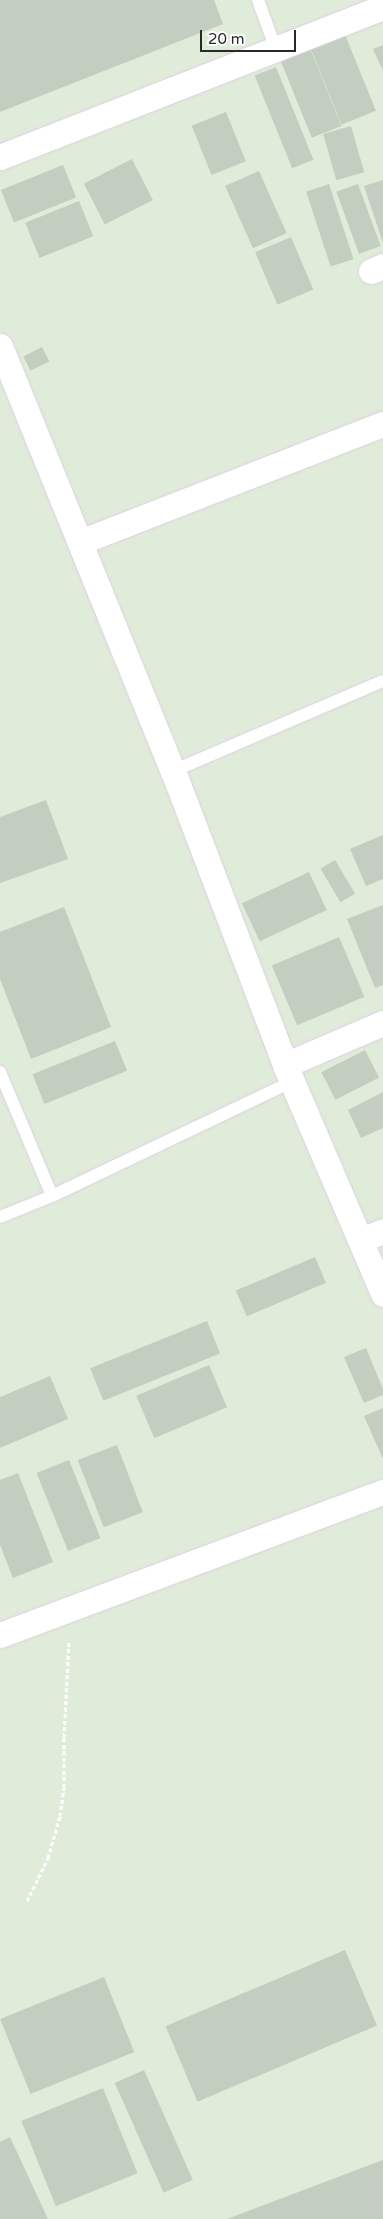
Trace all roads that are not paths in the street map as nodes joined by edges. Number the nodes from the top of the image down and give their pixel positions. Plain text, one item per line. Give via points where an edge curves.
1 (258, 0) edge
2 (383, 7) edge
3 (275, 47) junction
4 (0, 156) edge
5 (0, 346) edge
6 (383, 424) edge
7 (80, 542) junction
8 (383, 681) edge
9 (173, 770) junction
10 (383, 1023) edge
11 (0, 1072) edge
12 (289, 1073) junction
13 (52, 1196) junction
14 (0, 1217) edge
15 (372, 1235) edge
16 (383, 1294) edge
17 (383, 1492) edge
18 (0, 1636) edge

1 - 3 lane
2 - 3 street
3 - 4 street
5 - 7 street
6 - 7 street
7 - 9 street
8 - 9 lane
9 - 12 street
10 - 12 street
11 - 13 lane
12 - 13 lane
12 - 15 street
13 - 14 lane
15 - 16 street
17 - 18 street

